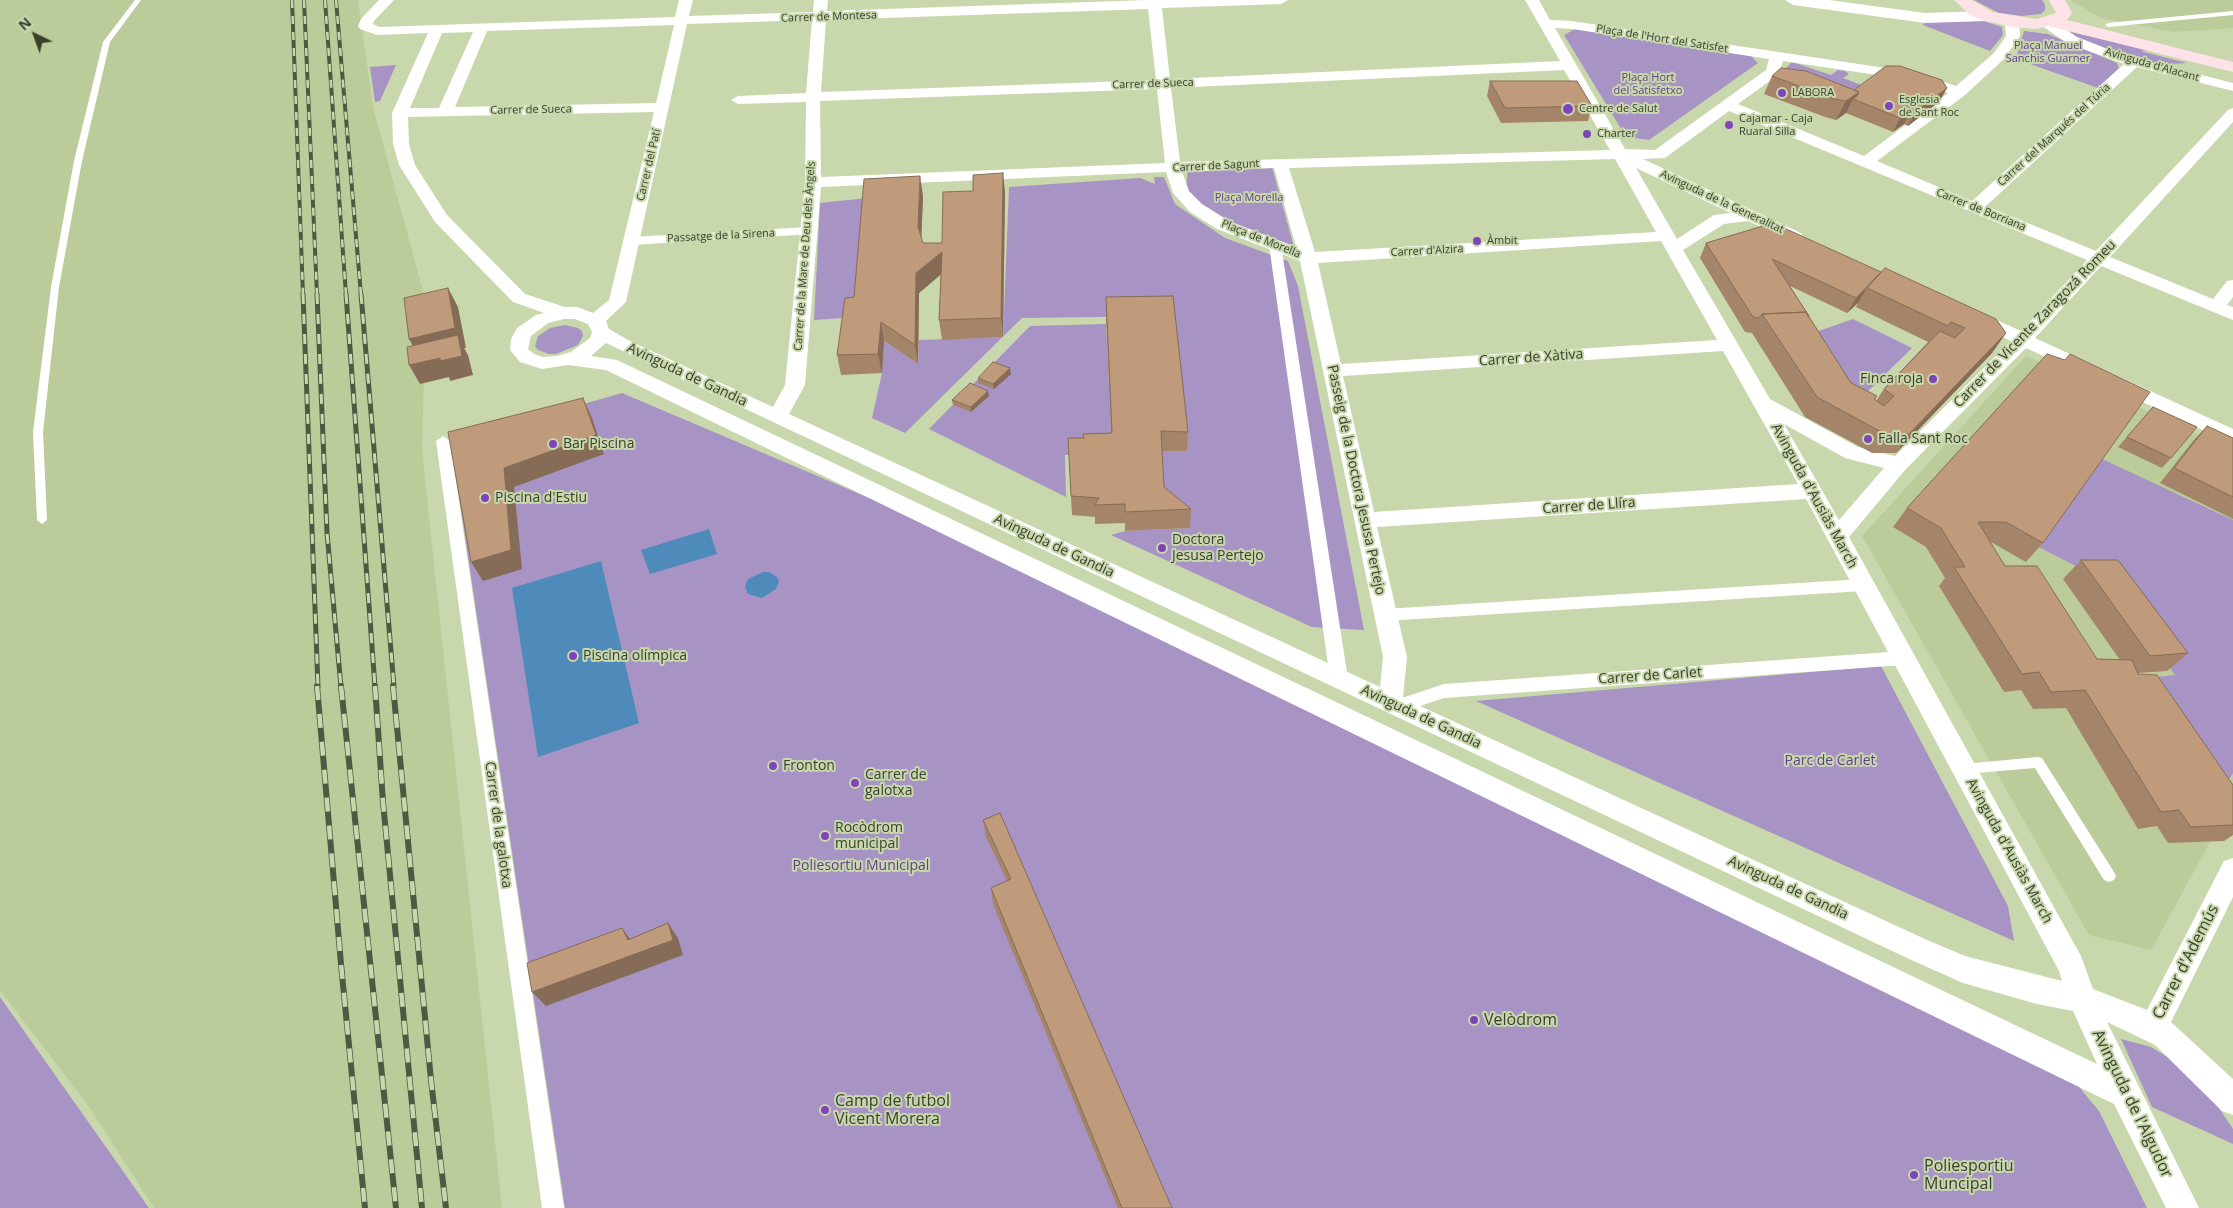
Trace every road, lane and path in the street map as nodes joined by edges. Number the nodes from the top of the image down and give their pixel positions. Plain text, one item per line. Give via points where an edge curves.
1 (138, 0) edge
2 (387, 0) edge
3 (686, 0) edge
4 (821, 0) edge
5 (1281, 0) edge
6 (1532, 0) edge
7 (1793, 0) edge
8 (1962, 0) edge
9 (1154, 3) edge
10 (2060, 4) edge
11 (2233, 13) edge
12 (1987, 16) junction
13 (820, 17) junction
14 (682, 22) junction
15 (2012, 22) junction
16 (2050, 23) junction
17 (1546, 24) junction
18 (2108, 25) junction
19 (482, 27) junction
20 (436, 28) junction
21 (1777, 57) junction
22 (2233, 57) edge
23 (2134, 62) junction
24 (2214, 62) junction
25 (1569, 65) junction
26 (2233, 67) edge
27 (1773, 72) junction
28 (2183, 75) junction
29 (1791, 79) edge
30 (1163, 84) junction
31 (2233, 87) edge
32 (1960, 92) junction
33 (813, 97) junction
34 (738, 100) dead end
35 (1729, 106) junction
36 (662, 107) junction
37 (445, 112) junction
38 (2233, 113) edge
39 (400, 114) junction
40 (1620, 154) junction
41 (1866, 162) junction
42 (1280, 163) junction
43 (1173, 168) junction
44 (813, 182) junction
45 (1974, 207) junction
46 (1749, 216) junction
47 (809, 231) junction
48 (632, 241) junction
49 (1670, 242) junction
50 (1811, 243) edge
51 (1275, 245) junction
52 (1308, 258) junction
53 (2098, 258) junction
54 (2233, 285) edge
55 (518, 298) junction
56 (2216, 307) junction
57 (1962, 311) edge
58 (564, 313) junction
59 (2233, 314) edge
60 (598, 326) junction
61 (524, 332) junction
62 (2024, 339) junction
63 (1729, 345) junction
64 (568, 359) junction
65 (1332, 371) junction
66 (1763, 404) junction
67 (778, 417) junction
68 (2233, 437) edge
69 (443, 441) dead end
70 (1900, 464) junction
71 (1812, 492) junction
72 (42, 520) dead end
73 (1365, 520) junction
74 (1838, 536) junction
75 (1863, 585) junction
76 (1385, 615) junction
77 (1903, 658) junction
78 (1339, 679) junction
79 (1395, 704) junction
80 (1964, 770) junction
81 (2233, 870) edge
82 (2109, 876) dead end
83 (2082, 999) junction
84 (2153, 1028) junction
85 (2125, 1093) junction
86 (2233, 1100) edge
87 (553, 1208) edge
88 (2182, 1208) edge

1 - 72 lane via 106,42 78,161 56,277 38,432
2 - 20 street, Carrer de Montesa via 365,26 377,31
3 - 14 street, Carrer del Patí
4 - 13 street, Carrer de la Mare de Deu dels Àngels
5 - 9 street, Carrer de Montesa
6 - 17 street, Avinguda d'Ausiàs March
7 - 12 street via 1925,18
8 - 12 main road
9 - 13 street, Carrer de Montesa
9 - 30 street, Plaça de Morella
10 - 16 main road via 2064,14
10 - 18 main road, Avinguda d'Alacant
11 - 18 lane
12 - 15 main road
13 - 14 street, Carrer de Montesa
13 - 33 street, Carrer de la Mare de Deu dels Àngels
14 - 19 street, Carrer de Montesa
14 - 36 street, Carrer del Patí
15 - 16 main road
15 - 32 street via 2013,36 1999,56
16 - 23 street, Avinguda d'Alacant via 2072,40
16 - 24 main road, Avinguda d'Alacant
17 - 21 street, Plaça de l'Hort del Satisfet via 1572,25
17 - 25 street, Avinguda d'Ausiàs March
18 - 22 main road, Avinguda d'Alacant
19 - 20 street, Carrer de Montesa
19 - 37 street
20 - 39 street
21 - 27 street
21 - 32 street, Plaça de l'Hort del Satisfet via 1912,76
23 - 28 street, Avinguda d'Alacant
23 - 45 street, Carrer del Marqués del Túria
24 - 26 main road, Avinguda d'Alacant
24 - 28 street via 2188,68
25 - 30 street, Carrer de Sueca
25 - 40 street, Avinguda d'Ausiàs March
27 - 29 street
27 - 35 street
28 - 31 street, Avinguda d'Alacant
30 - 33 street, Carrer de Sueca
30 - 43 street, Plaça de Morella
32 - 41 street
33 - 34 street, Carrer de Sueca
33 - 44 street, Carrer de la Mare de Deu dels Àngels
35 - 40 street via 1659,155
35 - 41 street, Carrer de Borriana
36 - 37 street, Carrer de Sueca
36 - 48 street, Carrer del Patí
37 - 39 street, Carrer de Sueca
38 - 53 street, Carrer de Vicente Zaragozá Romeu
39 - 55 street via 401,144 407,165 427,198 464,244
40 - 42 street, Carrer de Sagunt
40 - 46 street, Avinguda de la Generalitat
40 - 49 street, Avinguda d'Ausiàs March
41 - 45 street, Carrer de Borriana
42 - 43 street, Carrer de Sagunt
42 - 52 street, Plaça de Morella
43 - 44 street, Carrer de Sagunt
43 - 51 street, Plaça de Morella via 1181,193 1196,208 1223,224
44 - 47 street, Carrer de la Mare de Deu dels Àngels
45 - 53 street, Carrer de Borriana
46 - 49 street via 1720,220
46 - 50 street, Avinguda de la Generalitat
47 - 48 street, Passatge de la Sirena
47 - 67 street, Carrer de la Mare de Deu dels Àngels via 795,385
48 - 60 street, Carrer del Patí via 617,302
49 - 52 street, Carrer d'Alzira
49 - 63 street, Avinguda d'Ausiàs March
51 - 52 street, Plaça de Morella
51 - 78 street
52 - 65 street, Passeig de la Doctora Jesusa Pertejo
53 - 56 street, Carrer de Borriana
53 - 62 street, Carrer de Vicente Zaragozá Romeu
54 - 56 street
55 - 58 street
55 - 61 street
56 - 59 street, Carrer de Borriana
57 - 62 street
58 - 60 street via 578,313
58 - 61 street via 542,319
60 - 64 street via 598,341 589,350
60 - 67 street, Avinguda de Gandia via 623,345
61 - 64 street via 519,350 527,358 542,363
62 - 68 street
62 - 70 street, Carrer de Vicente Zaragozá Romeu
63 - 65 street, Carrer de Xàtiva
63 - 66 street, Avinguda d'Ausiàs March
64 - 85 street, Avinguda de Gandia via 610,364
65 - 73 street, Passeig de la Doctora Jesusa Pertejo
66 - 70 street via 1852,453
66 - 71 street, Avinguda d'Ausiàs March
67 - 78 street, Avinguda de Gandia
69 - 87 street, Carrer de la galotxa
70 - 74 street, Carrer de Vicente Zaragozá Romeu
71 - 73 street, Carrer de Llíra
71 - 74 street, Avinguda d'Ausiàs March
73 - 76 street, Passeig de la Doctora Jesusa Pertejo
74 - 75 street, Avinguda d'Ausiàs March
75 - 76 street
75 - 77 street, Avinguda d'Ausiàs March
76 - 79 street, Passeig de la Doctora Jesusa Pertejo via 1395,657
77 - 79 street, Carrer de Carlet via 1444,691
77 - 80 street, Avinguda d'Ausiàs March
78 - 79 street, Avinguda de Gandia
79 - 83 street, Avinguda de Gandia via 1963,969
80 - 82 lane via 2038,762
80 - 83 street, Avinguda d'Ausiàs March via 2071,966
81 - 84 street, Carrer d'Ademús
83 - 84 street, Avinguda de Gandia via 2128,1015
83 - 85 street, Avinguda de l'Algudor
84 - 86 street, Avinguda de Gandia via 2165,1035
85 - 88 street, Avinguda de l'Algudor

